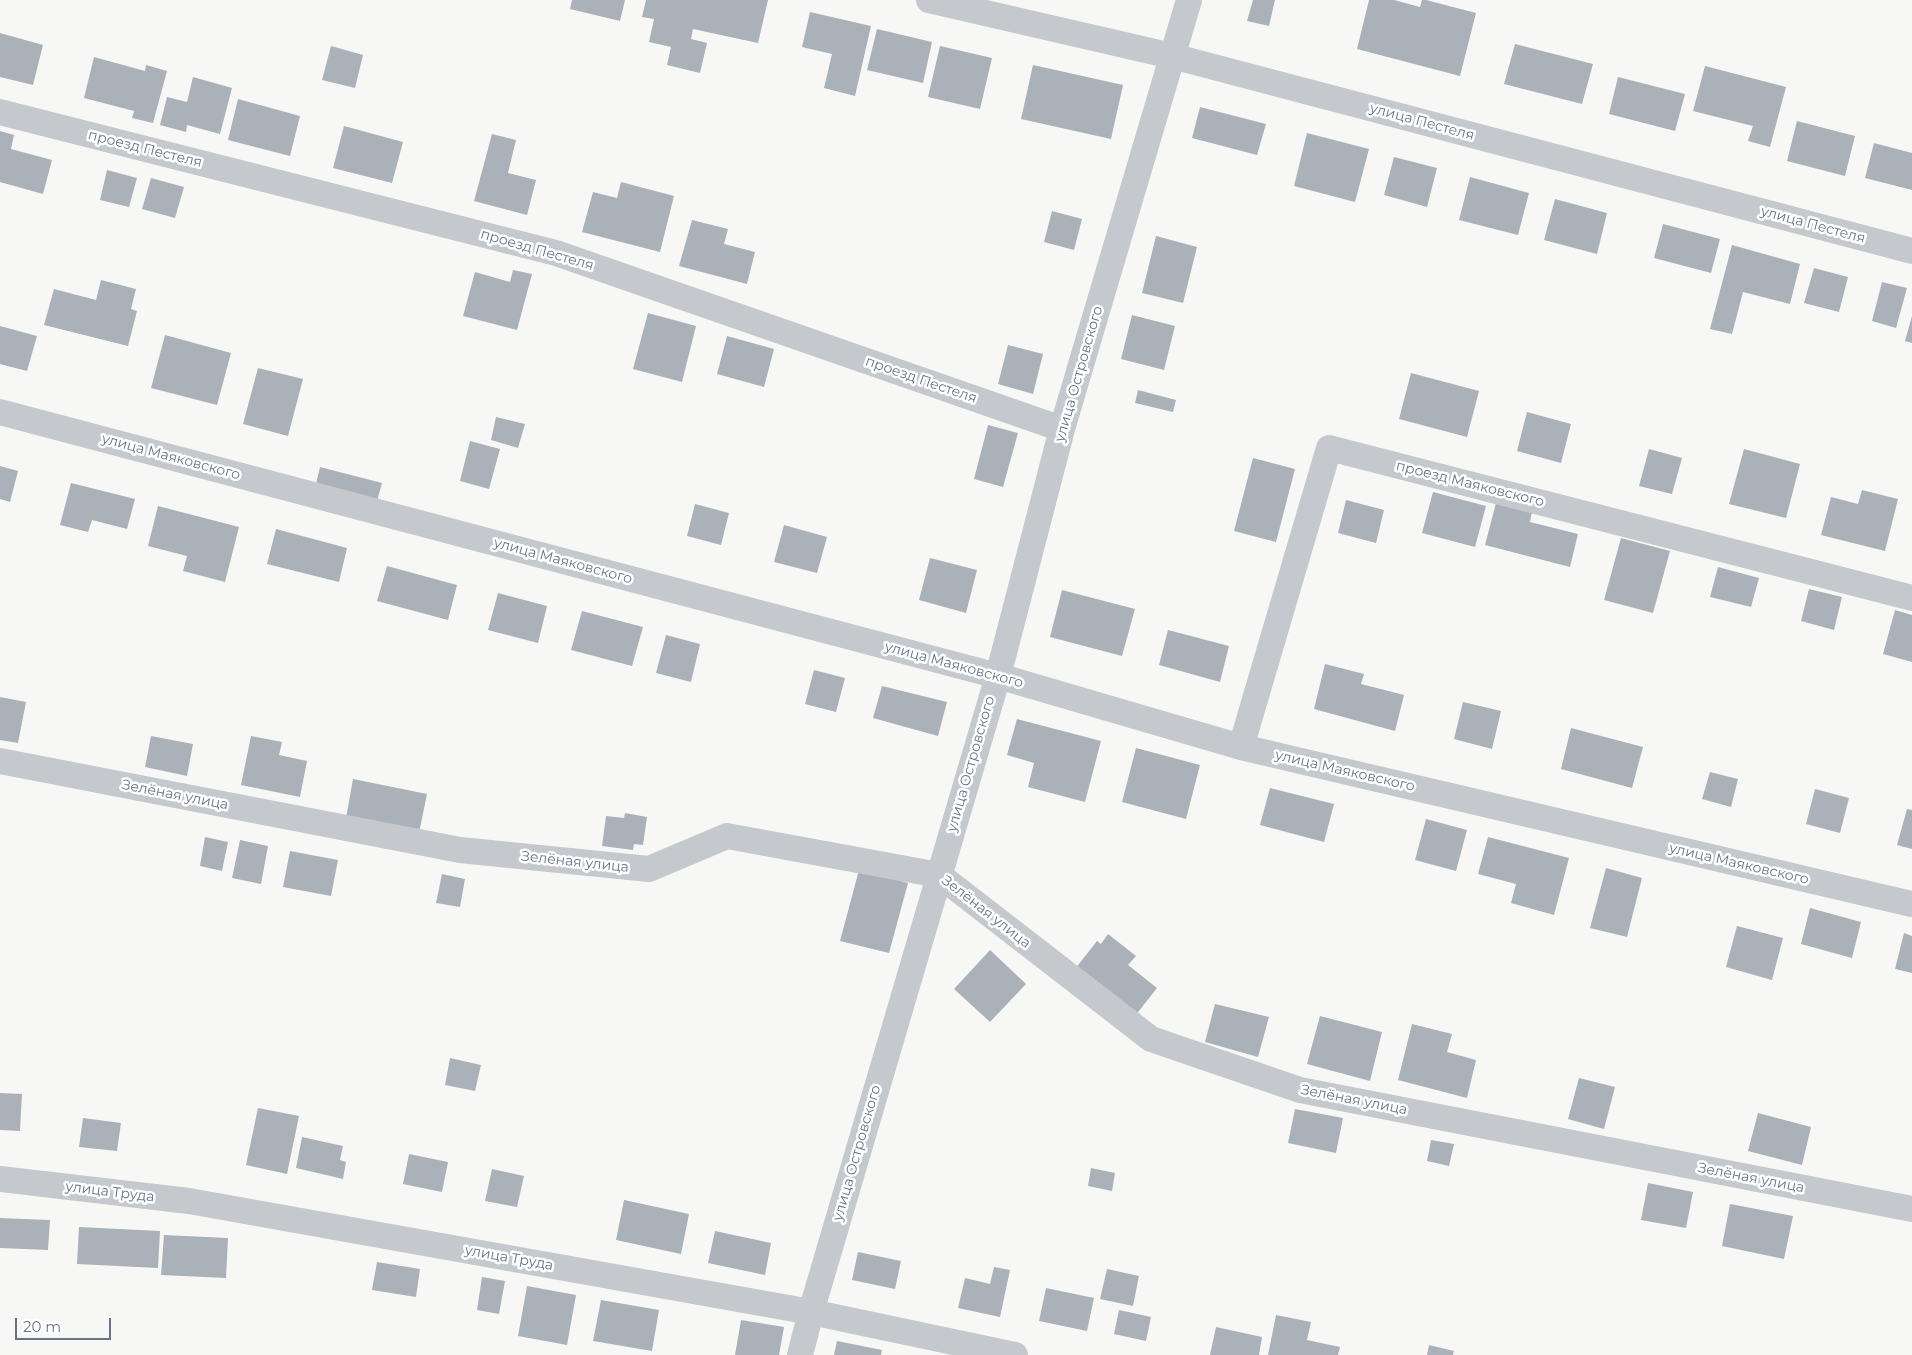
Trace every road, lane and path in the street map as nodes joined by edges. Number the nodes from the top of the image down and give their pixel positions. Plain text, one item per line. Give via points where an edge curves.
1 (929, 0) edge
2 (1190, 0) edge
3 (1172, 56) junction
4 (0, 112) edge
5 (1912, 251) edge
6 (0, 412) edge
7 (1062, 429) junction
8 (1912, 598) edge
9 (998, 676) junction
10 (1241, 747) junction
11 (0, 761) edge
12 (939, 875) junction
13 (1912, 904) edge
14 (0, 1179) edge
15 (1912, 1209) edge
16 (811, 1312) junction
17 (800, 1355) edge
18 (1015, 1355) edge

1 - 3 street, улица Пестеля
2 - 3 street, улица Островского
3 - 5 street, улица Пестеля
3 - 7 street, улица Островского
4 - 7 street, проезд Пестеля via 556,253
6 - 9 street, улица Маяковского
7 - 9 street, улица Островского
8 - 10 street, проезд Маяковского via 1329,448
9 - 10 street, улица Маяковского
9 - 12 street, улица Островского
10 - 13 street, улица Маяковского
11 - 12 street, Зелёная улица via 460,850 648,869 727,836
12 - 15 street, Зелёная улица via 1151,1039 1291,1087
12 - 16 street, улица Островского
14 - 16 street, улица Труда via 189,1201
16 - 17 street, улица Островского
16 - 18 street, улица Труда

